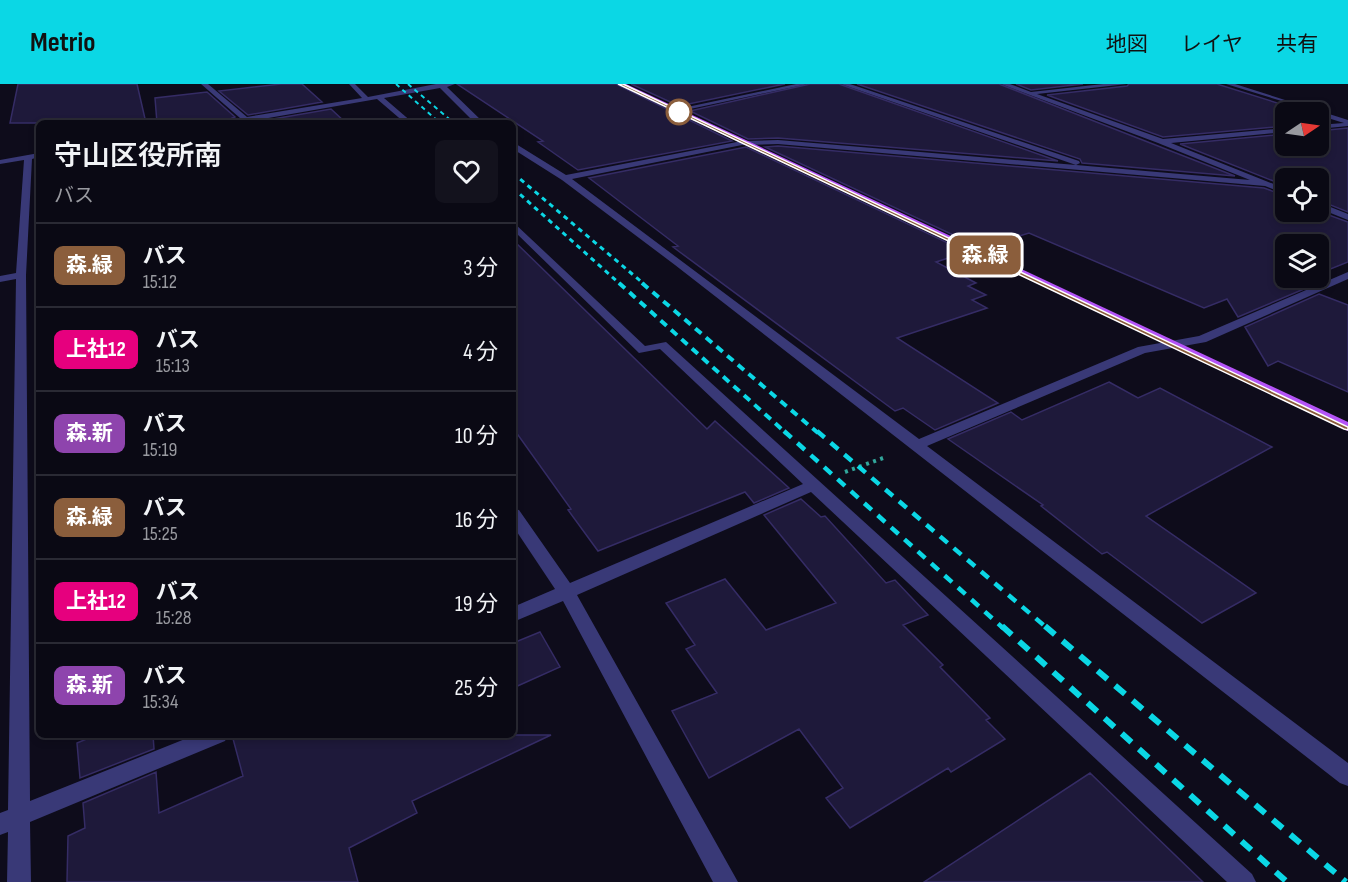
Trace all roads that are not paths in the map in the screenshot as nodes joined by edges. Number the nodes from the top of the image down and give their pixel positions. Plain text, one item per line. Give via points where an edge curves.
1 (204, 84) edge
2 (352, 84) edge
3 (452, 84) edge
4 (621, 84) edge
5 (806, 84) edge
6 (844, 84) edge
7 (1004, 84) edge
8 (1124, 84) edge
9 (1229, 84) edge
10 (441, 86) edge
11 (1028, 92) junction
12 (378, 96) junction
13 (366, 98) junction
14 (1284, 102) edge
15 (676, 110) junction
16 (1329, 117) edge
17 (248, 120) edge
18 (254, 120) edge
19 (406, 120) edge
20 (476, 120) edge
21 (1348, 123) edge
22 (1329, 126) edge
23 (1275, 131) edge
24 (1161, 141) junction
25 (742, 143) junction
26 (516, 148) edge
27 (36, 156) edge
28 (28, 157) junction
29 (0, 162) edge
30 (1086, 169) junction
31 (565, 178) junction
32 (1265, 184) junction
33 (1275, 188) edge
34 (1329, 209) edge
35 (1348, 217) edge
36 (516, 228) edge
37 (1348, 274) edge
38 (21, 275) junction
39 (0, 279) edge
40 (1174, 344) junction
41 (1348, 427) edge
42 (917, 445) junction
43 (813, 485) junction
44 (516, 518) edge
45 (567, 593) junction
46 (516, 614) edge
47 (212, 738) edge
48 (1348, 776) edge
49 (10, 820) edge
50 (19, 882) edge
51 (726, 882) edge
52 (1244, 882) edge

1 - 17 street
2 - 13 street
3 - 10 street
4 - 15 main road
5 - 15 street
6 - 30 street
7 - 11 street
8 - 11 street
9 - 14 street
10 - 12 street
10 - 20 street
11 - 24 street
12 - 13 street
12 - 19 street
13 - 18 street
15 - 25 main road
16 - 21 street
21 - 22 street
23 - 24 street
24 - 32 street
25 - 30 street via 778,142
25 - 31 street
25 - 40 main road
26 - 31 street
27 - 28 street
28 - 29 street
28 - 38 street
30 - 32 street
31 - 42 street
32 - 33 street
34 - 35 street
36 - 43 street via 643,350 662,345
37 - 40 street via 1202,339
38 - 39 street
38 - 49 street
40 - 41 main road
40 - 42 street via 1142,350
42 - 48 street
43 - 45 street
43 - 52 street
44 - 45 street
45 - 46 street
45 - 51 street
47 - 49 street
49 - 50 street

